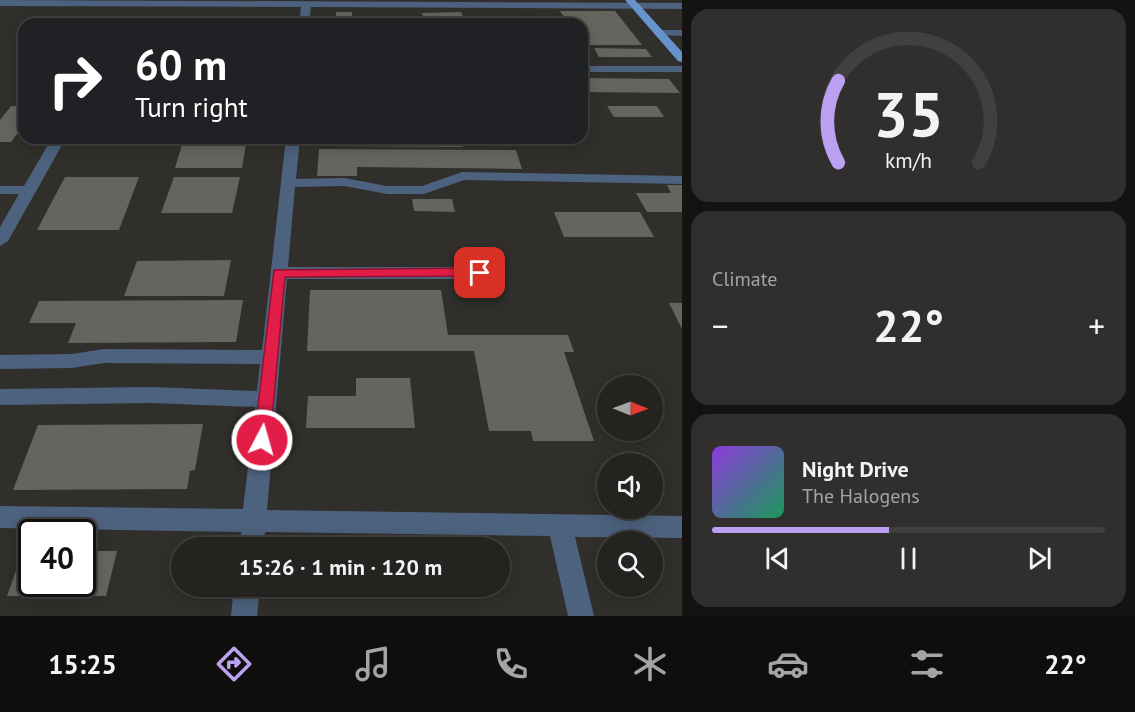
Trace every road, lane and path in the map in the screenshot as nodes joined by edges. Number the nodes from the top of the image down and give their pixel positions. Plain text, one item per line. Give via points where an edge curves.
1 (32, 2) edge
2 (212, 2) edge
3 (307, 2) edge
4 (0, 3) edge
5 (632, 3) edge
6 (664, 3) edge
7 (682, 6) edge
8 (305, 18) edge
9 (659, 33) junction
10 (682, 33) edge
11 (677, 49) edge
12 (682, 59) edge
13 (588, 69) edge
14 (682, 69) edge
15 (56, 144) edge
16 (292, 144) edge
17 (682, 180) edge
18 (288, 183) junction
19 (0, 190) edge
20 (30, 190) junction
21 (0, 241) edge
22 (279, 273) junction
23 (480, 273) dead end
24 (271, 357) junction
25 (0, 362) edge
26 (0, 397) edge
27 (266, 399) junction
28 (0, 518) edge
29 (254, 522) junction
30 (560, 526) junction
31 (682, 527) edge
32 (252, 537) edge
33 (246, 597) edge
34 (244, 616) edge
35 (581, 616) edge

1 - 2 street
1 - 4 street
2 - 3 street
3 - 5 street
3 - 8 street
5 - 6 street
5 - 9 main road
6 - 7 street
9 - 10 street
9 - 11 main road
11 - 12 main road
13 - 14 street
15 - 20 street
16 - 18 street
17 - 18 street via 462,176 424,189 396,190 344,182
18 - 22 street
19 - 20 street
20 - 21 street
22 - 23 street
22 - 24 street
24 - 25 street via 104,356 72,361
24 - 27 street
26 - 27 street via 151,395
27 - 29 street
28 - 29 street
29 - 30 street
29 - 32 street
30 - 31 street
30 - 35 street
33 - 34 street

